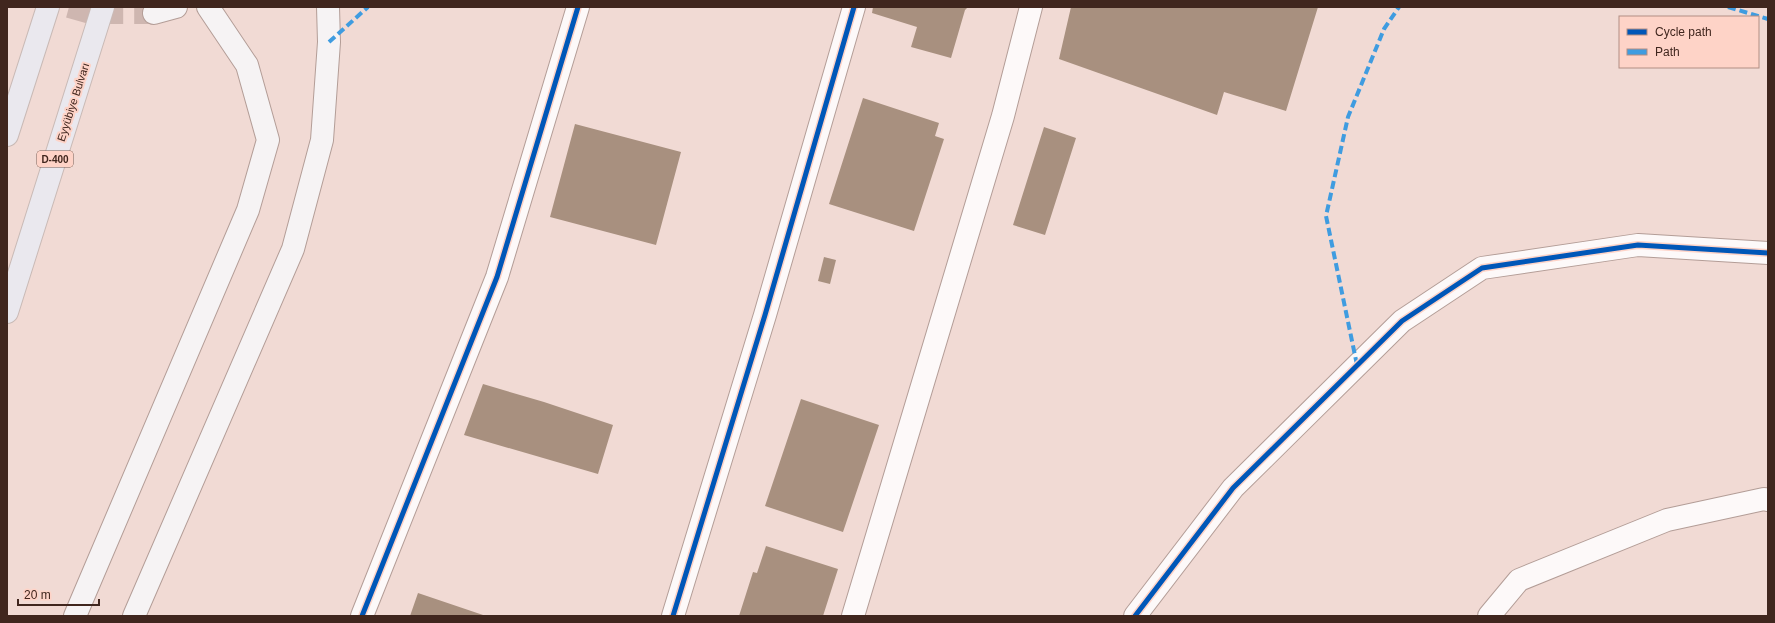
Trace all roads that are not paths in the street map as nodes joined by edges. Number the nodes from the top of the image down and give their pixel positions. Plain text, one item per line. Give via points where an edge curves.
1 (48, 7) edge
2 (103, 7) edge
3 (176, 7) edge
4 (208, 7) edge
5 (328, 7) edge
6 (578, 7) edge
7 (854, 7) edge
8 (1031, 7) edge
9 (154, 13) tunnel mouth
10 (7, 135) edge
11 (1768, 253) edge
12 (7, 312) edge
13 (1768, 500) edge
14 (74, 616) edge
15 (134, 616) edge
16 (362, 616) edge
17 (673, 616) edge
18 (853, 616) edge
19 (1135, 616) edge
20 (1489, 616) edge

1 - 10 highway
2 - 12 highway, Eyyübiye Bulvarı / D-400
3 - 9 main road
4 - 14 main road via 246,65 268,140 248,210
5 - 15 main road via 329,42 322,140 293,249
6 - 16 street via 497,277
7 - 17 street via 765,315
8 - 18 street via 1000,123
11 - 19 street via 1638,245 1482,268 1402,321 1233,488
13 - 20 street via 1667,520 1519,580

